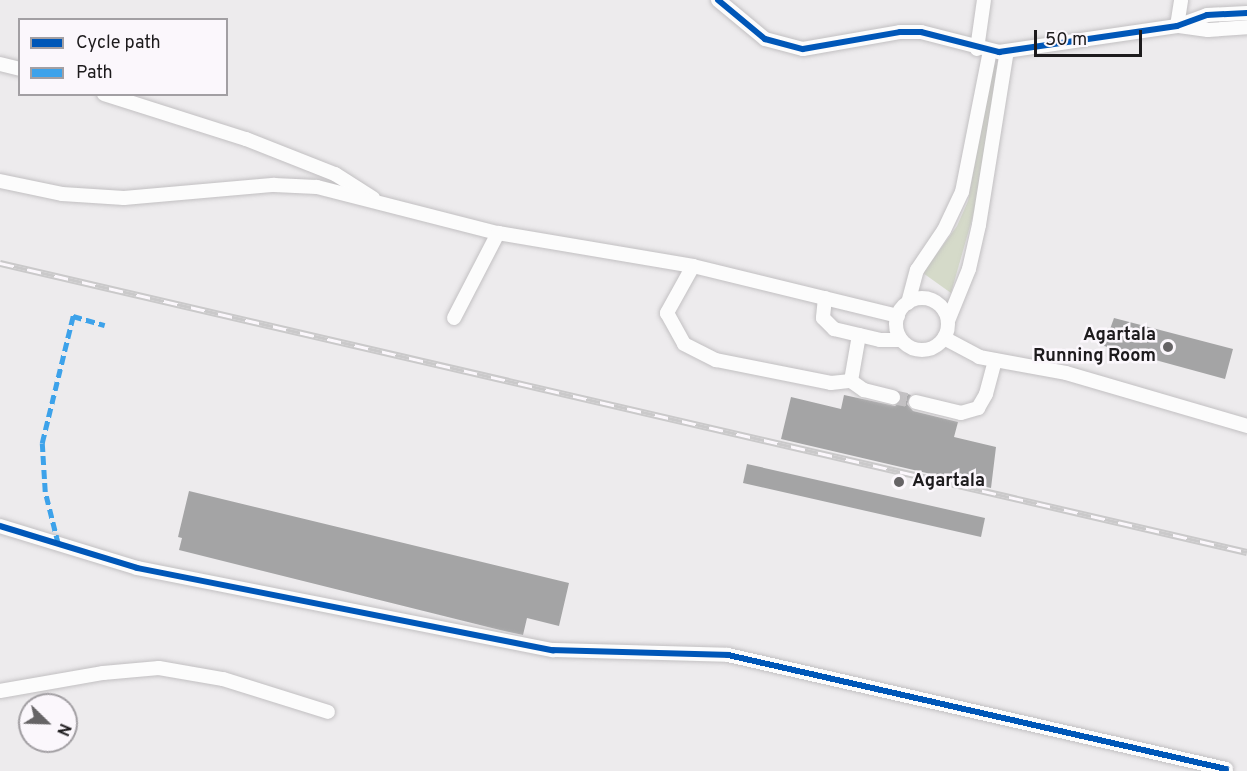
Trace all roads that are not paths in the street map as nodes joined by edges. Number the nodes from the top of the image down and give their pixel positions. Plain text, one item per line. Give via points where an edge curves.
1 (718, 0) edge
2 (984, 0) edge
3 (1181, 0) edge
4 (1247, 13) edge
5 (1177, 26) junction
6 (1247, 27) edge
7 (984, 50) junction
8 (1006, 51) junction
9 (0, 64) edge
10 (18, 68) edge
11 (110, 96) edge
12 (0, 181) edge
13 (378, 202) junction
14 (498, 233) junction
15 (693, 266) junction
16 (825, 298) junction
17 (908, 303) junction
18 (898, 316) junction
19 (454, 318) dead end
20 (948, 321) junction
21 (859, 335) junction
22 (944, 338) junction
23 (901, 340) junction
24 (994, 360) junction
25 (851, 381) junction
26 (893, 397) tunnel mouth
27 (916, 402) tunnel mouth
28 (1247, 426) edge
29 (0, 526) edge
30 (0, 691) edge
31 (328, 712) dead end
32 (1226, 769) dead end

1 - 7 street via 743,25 783,46 821,49 900,32 942,37
2 - 7 street
3 - 5 street
4 - 5 street via 1207,15
5 - 6 street via 1208,30
5 - 8 street
7 - 8 street
7 - 17 street via 962,192 914,276
8 - 20 street via 979,225 965,279
9 - 10 street
11 - 13 street via 334,174
12 - 13 street via 63,194 124,198 274,185 317,187
13 - 14 street
14 - 15 street
14 - 19 street
15 - 16 street
15 - 25 street via 667,313 684,344 716,360 831,383
16 - 18 street
16 - 21 street via 822,310 827,324
17 - 18 street
17 - 20 street via 916,299 933,301
18 - 23 street
20 - 22 street
21 - 23 street
21 - 25 street
22 - 23 street via 922,350
22 - 24 street via 968,354
24 - 27 street via 986,394 978,408 961,413
24 - 28 street via 1066,373
25 - 26 street via 864,390
29 - 32 street via 137,568 553,650 728,655
30 - 31 street via 103,673 159,668 223,679

